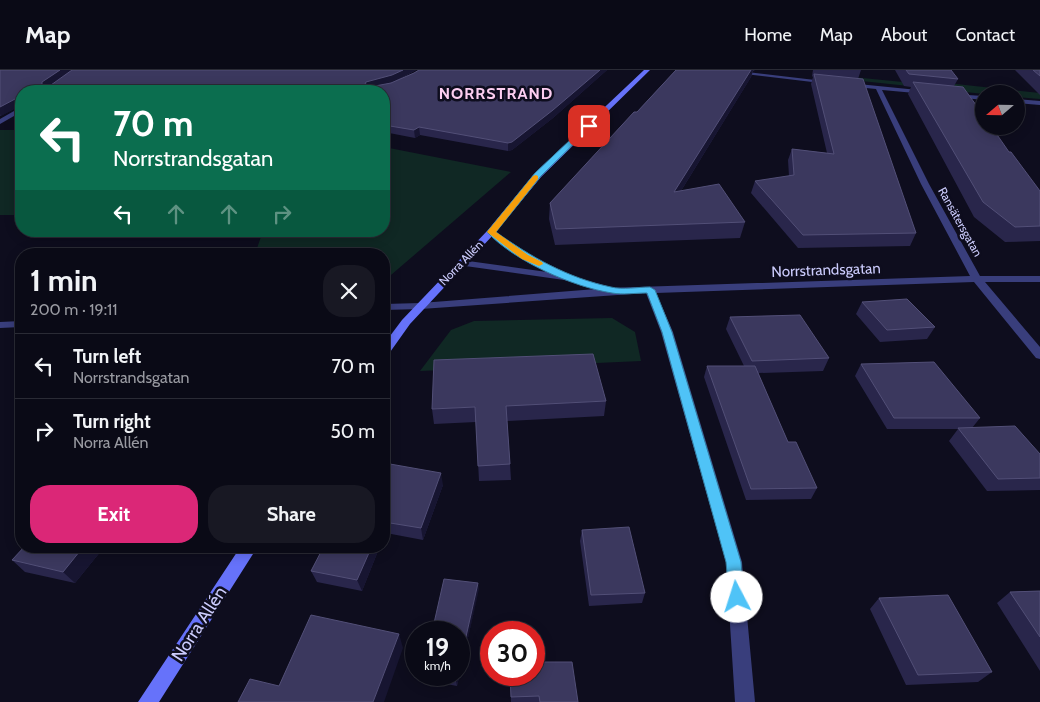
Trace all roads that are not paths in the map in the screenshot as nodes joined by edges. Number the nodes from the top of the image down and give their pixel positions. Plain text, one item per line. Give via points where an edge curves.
1 (646, 70) edge
2 (714, 70) edge
3 (878, 88) junction
4 (936, 93) edge
5 (945, 94) edge
6 (975, 97) edge
7 (1025, 102) edge
8 (1040, 103) edge
9 (15, 113) edge
10 (0, 122) edge
11 (491, 232) junction
12 (461, 262) junction
13 (565, 277) junction
14 (977, 278) junction
15 (1040, 279) edge
16 (613, 290) junction
17 (650, 290) junction
18 (421, 306) junction
19 (390, 307) edge
20 (15, 324) edge
21 (0, 325) edge
22 (390, 345) edge
23 (1040, 354) edge
24 (245, 553) edge
25 (148, 702) edge
26 (745, 702) edge

1 - 11 street, Norra Allén via 538,174
2 - 3 street
3 - 4 street
3 - 14 street, Ransätersgatan via 925,184
5 - 6 street
7 - 8 street
9 - 10 street
11 - 12 street, Norra Allén
11 - 13 street, Norrstrandsgatan via 525,257
12 - 13 street, Norrstrandsgatan
12 - 18 street, Norra Allén
13 - 16 street, Norrstrandsgatan
14 - 15 street, Norrstrandsgatan
14 - 17 street, Norrstrandsgatan
14 - 23 street, Ransätersgatan
16 - 17 street, Norrstrandsgatan
16 - 18 street, Norrstrandsgatan
17 - 26 street via 667,332 734,562
18 - 19 street, Norrstrandsgatan
18 - 22 street, Norra Allén
20 - 21 street
24 - 25 street, Norra Allén

